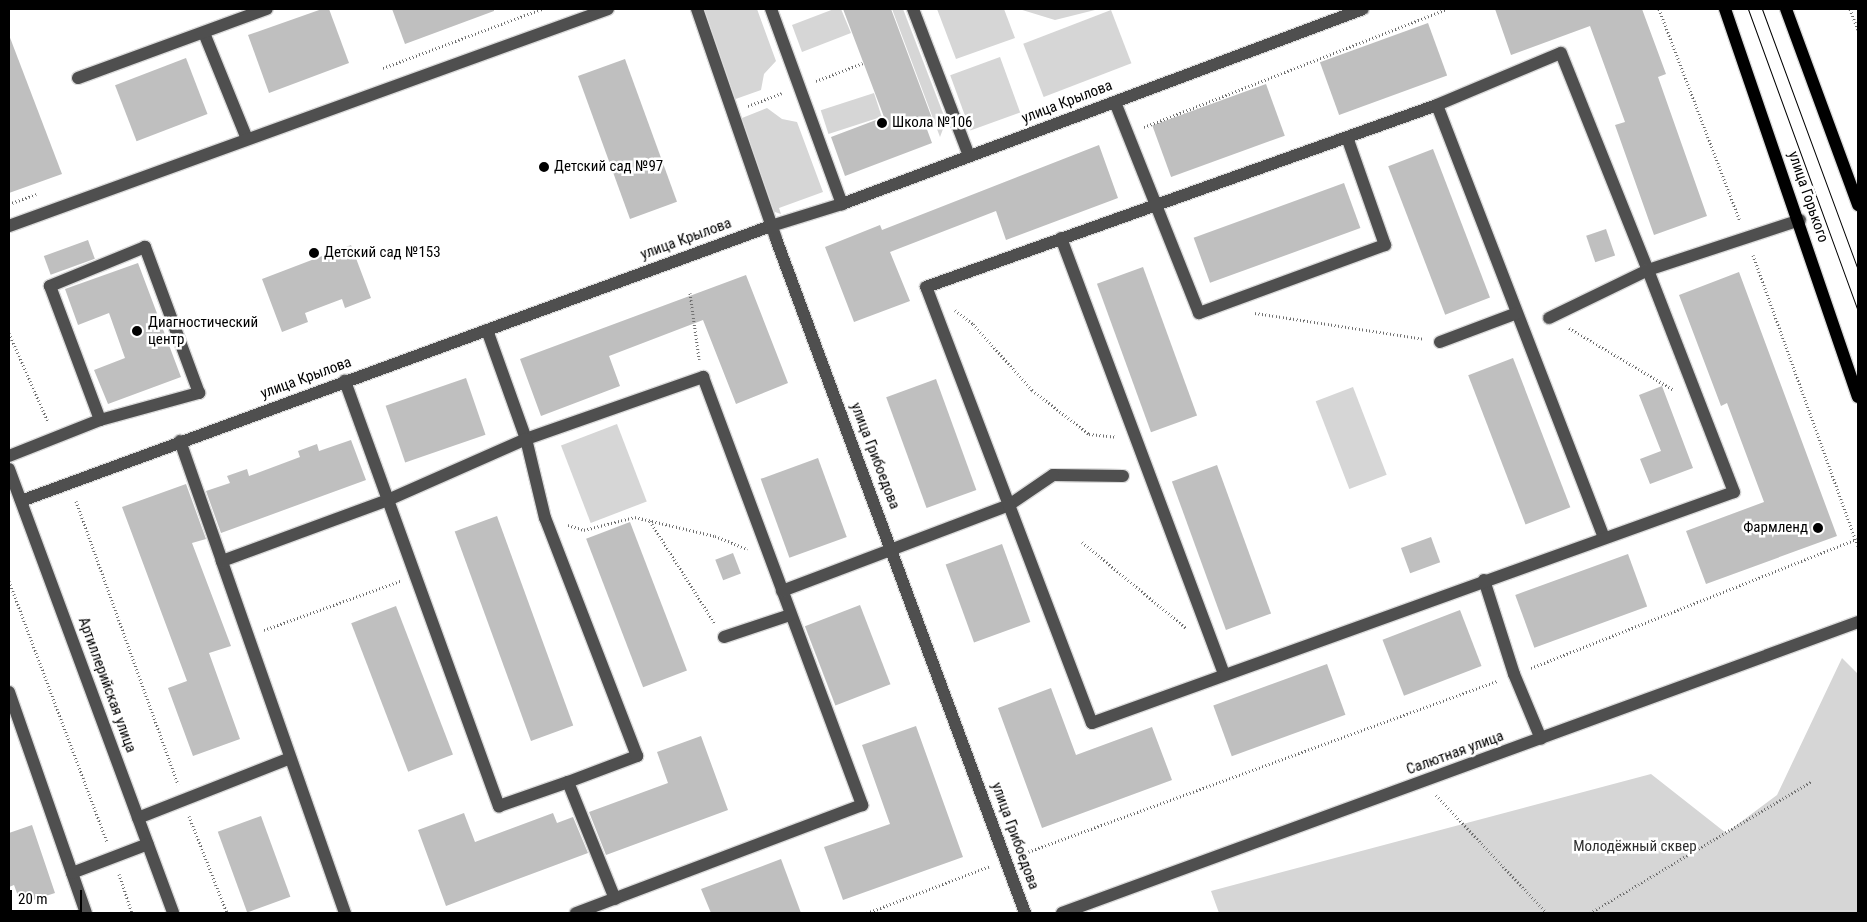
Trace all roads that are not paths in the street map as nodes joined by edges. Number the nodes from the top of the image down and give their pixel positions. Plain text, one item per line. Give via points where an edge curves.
1 (268, 9) edge
2 (608, 9) edge
3 (697, 9) edge
4 (771, 9) edge
5 (913, 9) edge
6 (1363, 9) edge
7 (1724, 9) edge
8 (1786, 9) edge
9 (204, 33) junction
10 (78, 78) dead end
11 (1114, 102) junction
12 (1437, 105) junction
13 (1347, 137) junction
14 (247, 140) junction
15 (969, 156) junction
16 (842, 204) junction
17 (1858, 206) edge
18 (1156, 209) junction
19 (1800, 220) junction
20 (9, 226) edge
21 (771, 226) junction
22 (1061, 238) junction
23 (1648, 270) junction
24 (1517, 314) junction
25 (1549, 318) road end
26 (487, 330) junction
27 (1440, 342) road end
28 (345, 381) junction
29 (1858, 397) edge
30 (100, 420) junction
31 (526, 439) junction
32 (180, 441) junction
33 (9, 456) edge
34 (9, 469) edge
35 (1123, 476) dead end
36 (388, 500) junction
37 (21, 501) junction
38 (1009, 505) junction
39 (1604, 537) junction
40 (892, 549) junction
41 (222, 562) junction
42 (1484, 580) junction
43 (782, 591) junction
44 (790, 614) junction
45 (1858, 622) edge
46 (724, 637) road end
47 (1224, 675) junction
48 (9, 692) edge
49 (1541, 739) junction
50 (290, 758) junction
51 (568, 782) junction
52 (138, 818) junction
53 (148, 844) junction
54 (72, 873) junction
55 (615, 899) junction
56 (86, 913) edge
57 (173, 913) edge
58 (345, 913) edge
59 (576, 913) edge
60 (1025, 913) edge
61 (1062, 913) edge

1 - 9 street
2 - 14 street
3 - 21 street, улица Грибоедова
4 - 16 street
5 - 15 street
6 - 11 street, улица Крылова
7 - 19 main road, улица Горького
8 - 17 main road
9 - 10 street
9 - 14 street
11 - 15 street, улица Крылова
11 - 18 street
12 - 13 street
12 - 23 street via 1561,53
12 - 24 street
13 - 18 street
13 - 18 street via 1385,245 1199,314
14 - 20 street
15 - 16 street, улица Крылова
16 - 21 street, улица Крылова
18 - 22 street
19 - 23 street
19 - 29 main road, улица Горького
21 - 26 street, улица Крылова
21 - 40 street, улица Грибоедова
22 - 38 street via 926,287
22 - 47 street
23 - 25 street
23 - 39 street via 1734,492
24 - 27 street
24 - 39 street
26 - 28 street, улица Крылова
26 - 31 street
28 - 32 street, улица Крылова
28 - 36 street
30 - 30 street via 199,393 145,247 50,286
30 - 33 street
31 - 36 street
31 - 43 street via 703,377
31 - 51 street via 545,518 637,756
32 - 37 street, улица Крылова
32 - 41 street
34 - 37 street, Артиллерийская улица
35 - 38 street via 1053,475
36 - 41 street
36 - 51 street via 499,806
37 - 52 street, Артиллерийская улица
38 - 40 street
38 - 47 street via 1092,724
39 - 42 street
40 - 43 street
40 - 60 street, улица Грибоедова via 1008,859
41 - 50 street via 250,635
42 - 47 street
42 - 49 street via 1514,674
43 - 44 street
44 - 46 street
44 - 55 street via 862,805
45 - 49 street, Салютная улица
48 - 54 street
49 - 61 street, Салютная улица
50 - 52 street
50 - 58 street
51 - 55 street
52 - 53 street, Артиллерийская улица
53 - 54 street
53 - 57 street, Артиллерийская улица
54 - 56 street
55 - 59 street

